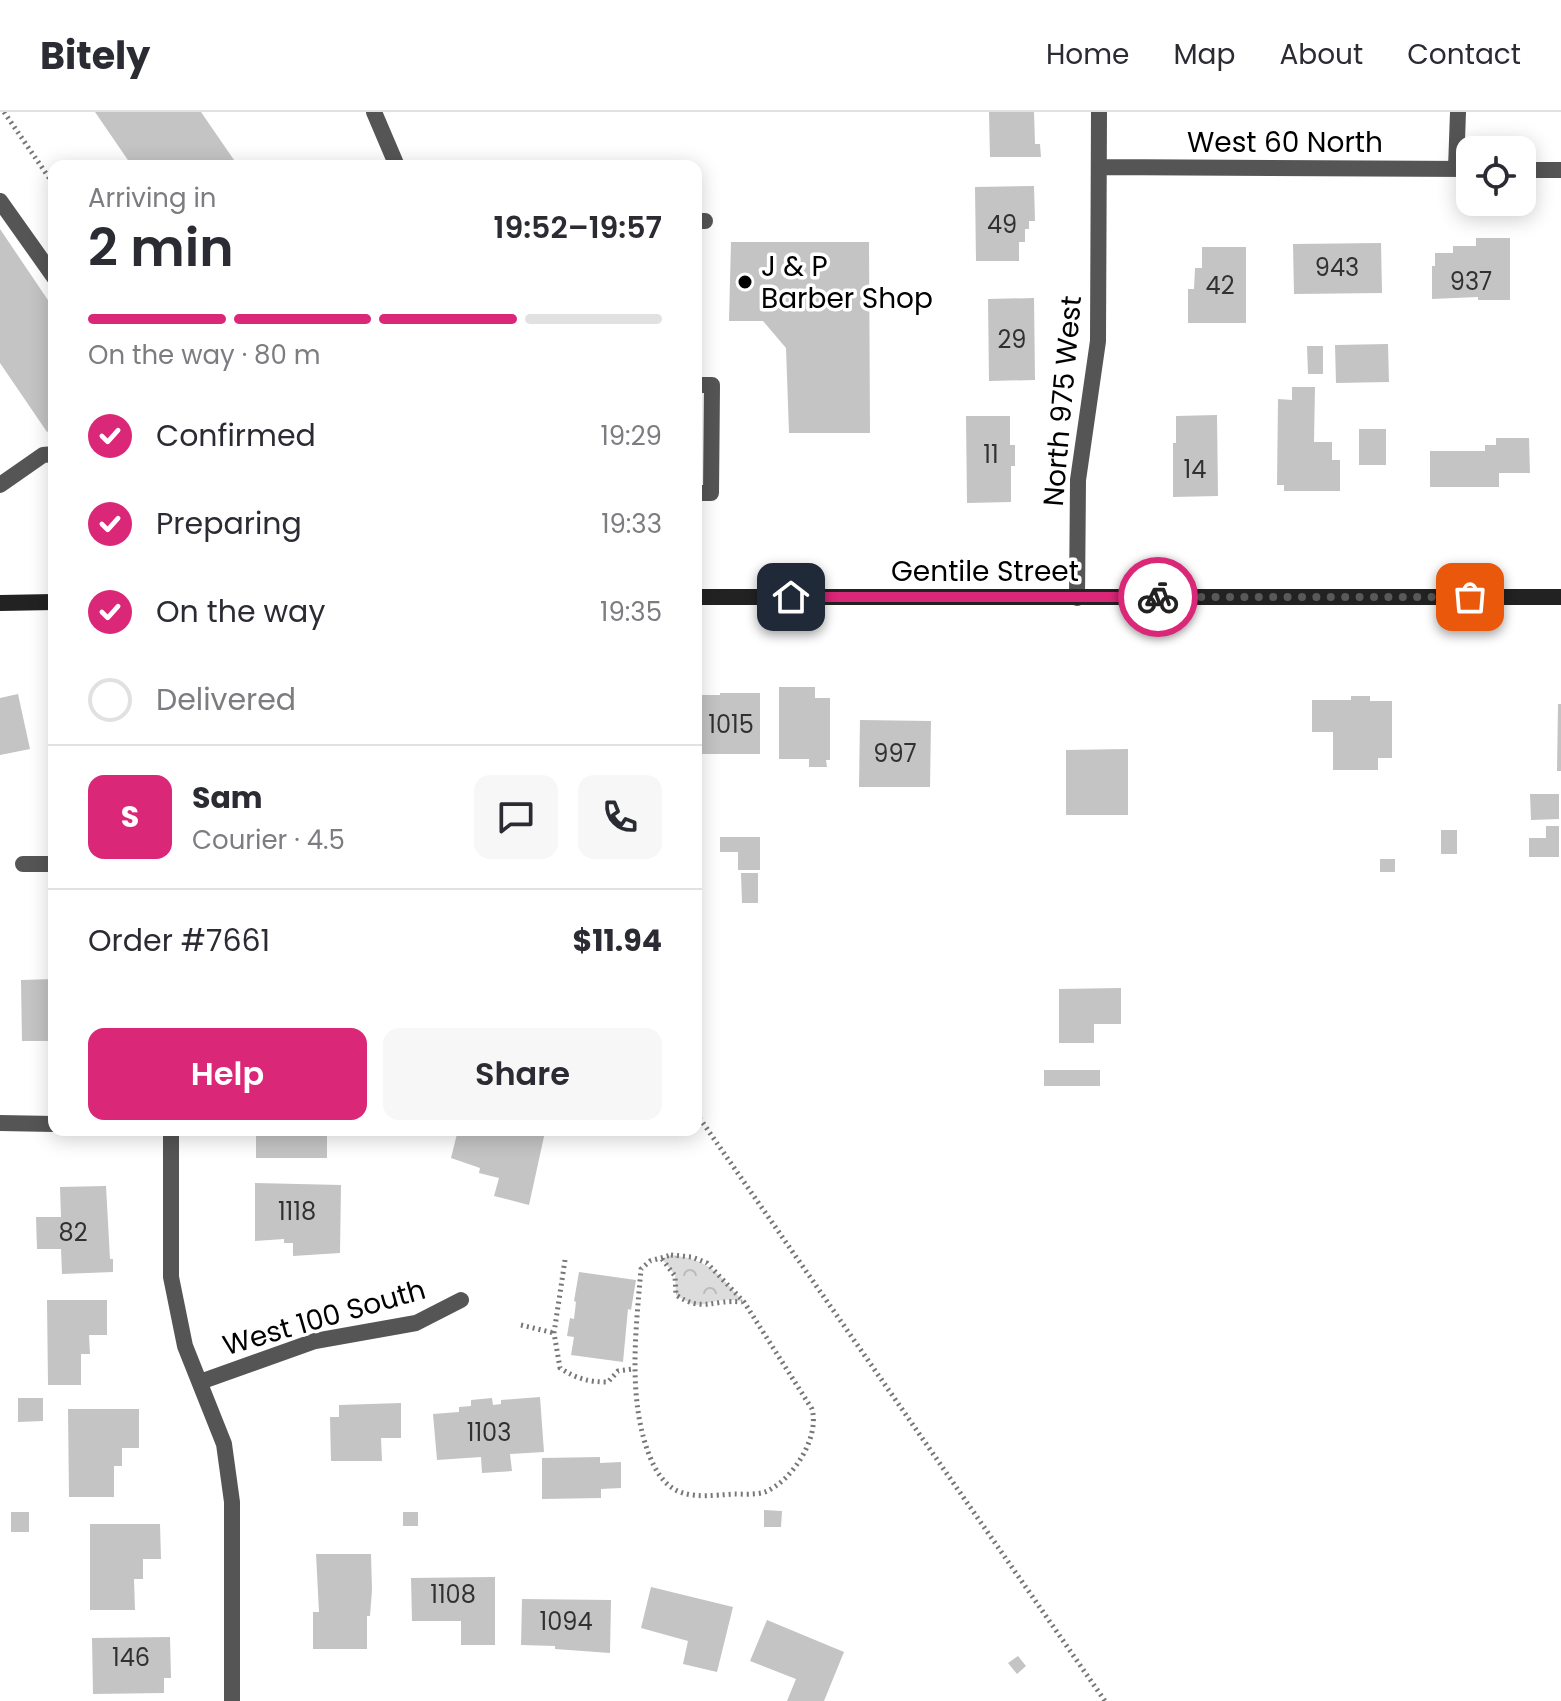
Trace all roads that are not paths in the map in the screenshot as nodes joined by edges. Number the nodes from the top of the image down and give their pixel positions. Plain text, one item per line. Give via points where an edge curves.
1 (374, 112) edge
2 (1099, 112) edge
3 (1458, 112) edge
4 (1460, 136) edge
5 (394, 160) edge
6 (1099, 167) junction
7 (1456, 169) edge
8 (1536, 170) edge
9 (1561, 170) edge
10 (0, 201) edge
11 (48, 269) edge
12 (702, 385) edge
13 (48, 455) edge
14 (0, 485) edge
15 (702, 493) edge
16 (702, 597) edge
17 (1561, 597) edge
18 (1077, 598) junction
19 (48, 602) edge
20 (0, 603) edge
21 (23, 864) dead end
22 (48, 864) edge
23 (0, 1123) edge
24 (48, 1124) edge
25 (171, 1136) edge
26 (461, 1300) dead end
27 (200, 1382) junction
28 (232, 1701) edge

1 - 5 street
2 - 6 street, North 975 West
3 - 4 street
6 - 7 street, West 60 North
6 - 18 street, North 975 West via 1098,341 1078,480
8 - 9 street
10 - 11 street
12 - 15 street via 712,385 711,493
13 - 14 street
16 - 18 main road, Gentile Street
17 - 18 main road, Gentile Street
19 - 20 main road
21 - 22 street
23 - 24 street
25 - 27 street via 171,1277 185,1346
26 - 27 street, West 100 South via 416,1323 315,1341
27 - 28 street via 224,1444 232,1502

